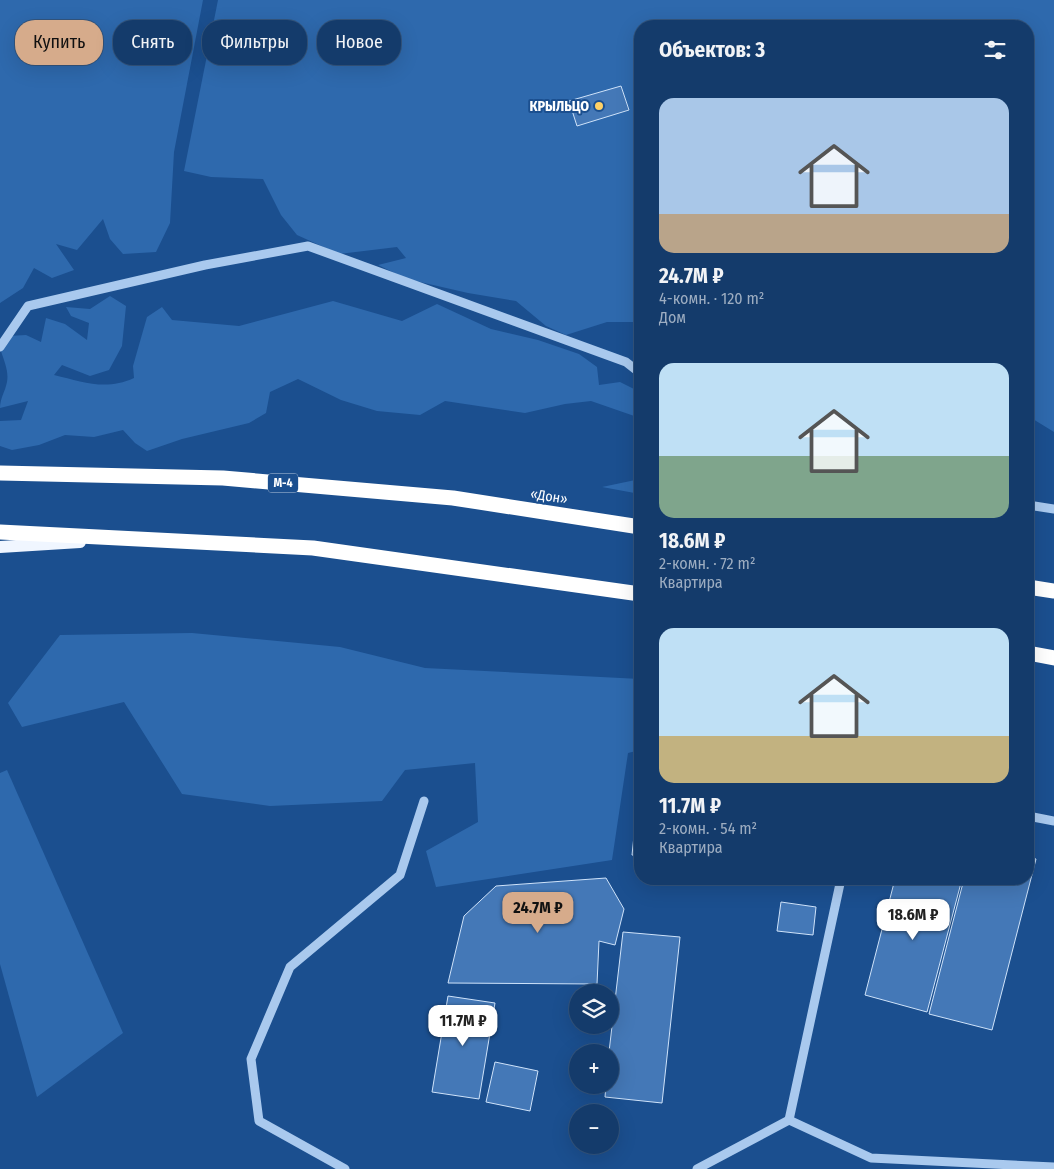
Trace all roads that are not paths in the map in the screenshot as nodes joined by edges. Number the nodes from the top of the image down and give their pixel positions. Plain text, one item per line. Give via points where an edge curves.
1 (0, 347) edge
2 (634, 368) edge
3 (0, 473) edge
4 (1034, 506) edge
5 (1054, 509) edge
6 (634, 526) edge
7 (0, 532) edge
8 (123, 540) junction
9 (0, 546) edge
10 (1034, 588) edge
11 (1054, 591) edge
12 (634, 593) edge
13 (1034, 655) edge
14 (1054, 658) edge
15 (424, 801) dead end
16 (1034, 817) edge
17 (1054, 821) edge
18 (840, 885) edge
19 (789, 1120) junction
20 (1054, 1167) edge
21 (345, 1169) edge
22 (697, 1169) edge

1 - 2 street via 28,306 192,268 308,246 626,362
3 - 6 highway, «Дон» / М-4 via 223,478 453,498
4 - 5 street
7 - 8 highway
8 - 9 main road
8 - 12 highway via 313,548
10 - 11 highway
13 - 14 highway
15 - 21 street via 400,876 290,967 251,1059 259,1122
16 - 17 street
18 - 19 street
19 - 20 street via 871,1158
19 - 22 street

